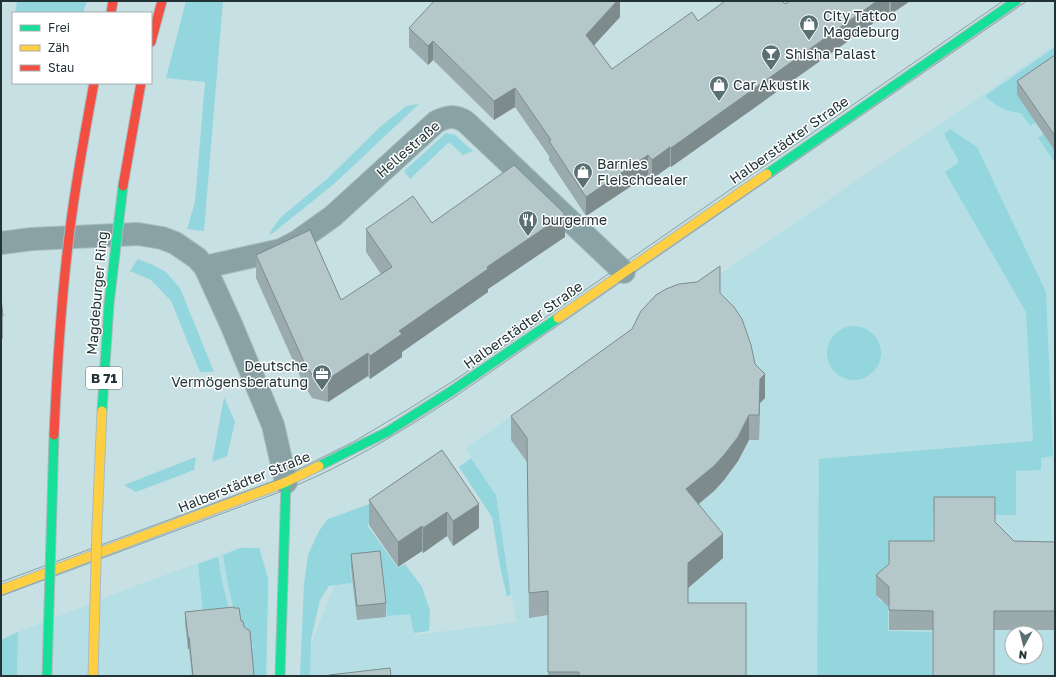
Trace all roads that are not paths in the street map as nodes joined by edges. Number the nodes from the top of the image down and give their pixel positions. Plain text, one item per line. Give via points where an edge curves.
1 (113, 1) edge
2 (162, 1) edge
3 (1016, 1) edge
4 (111, 12) edge
5 (152, 38) edge
6 (94, 84) edge
7 (141, 84) edge
8 (1, 243) edge
9 (205, 267) junction
10 (624, 272) junction
11 (286, 482) junction
12 (1, 590) edge
13 (47, 676) edge
14 (94, 676) edge
15 (280, 676) edge

1 - 4 main road
2 - 5 main road
3 - 10 main road, Halberstädter Straße
6 - 13 main road, bridge via 72,213 59,338 52,463
7 - 14 main road, Magdeburger Ring / B 71, bridge via 119,211 107,326 99,462
8 - 9 street via 138,234 162,238 175,244 197,258
9 - 10 street, Hellestraße via 281,250 298,242 333,216 436,122 453,116 466,122
9 - 11 street via 273,425
10 - 11 main road, Halberstädter Straße via 450,392 386,432
11 - 12 main road, Halberstädter Straße
11 - 15 main road

